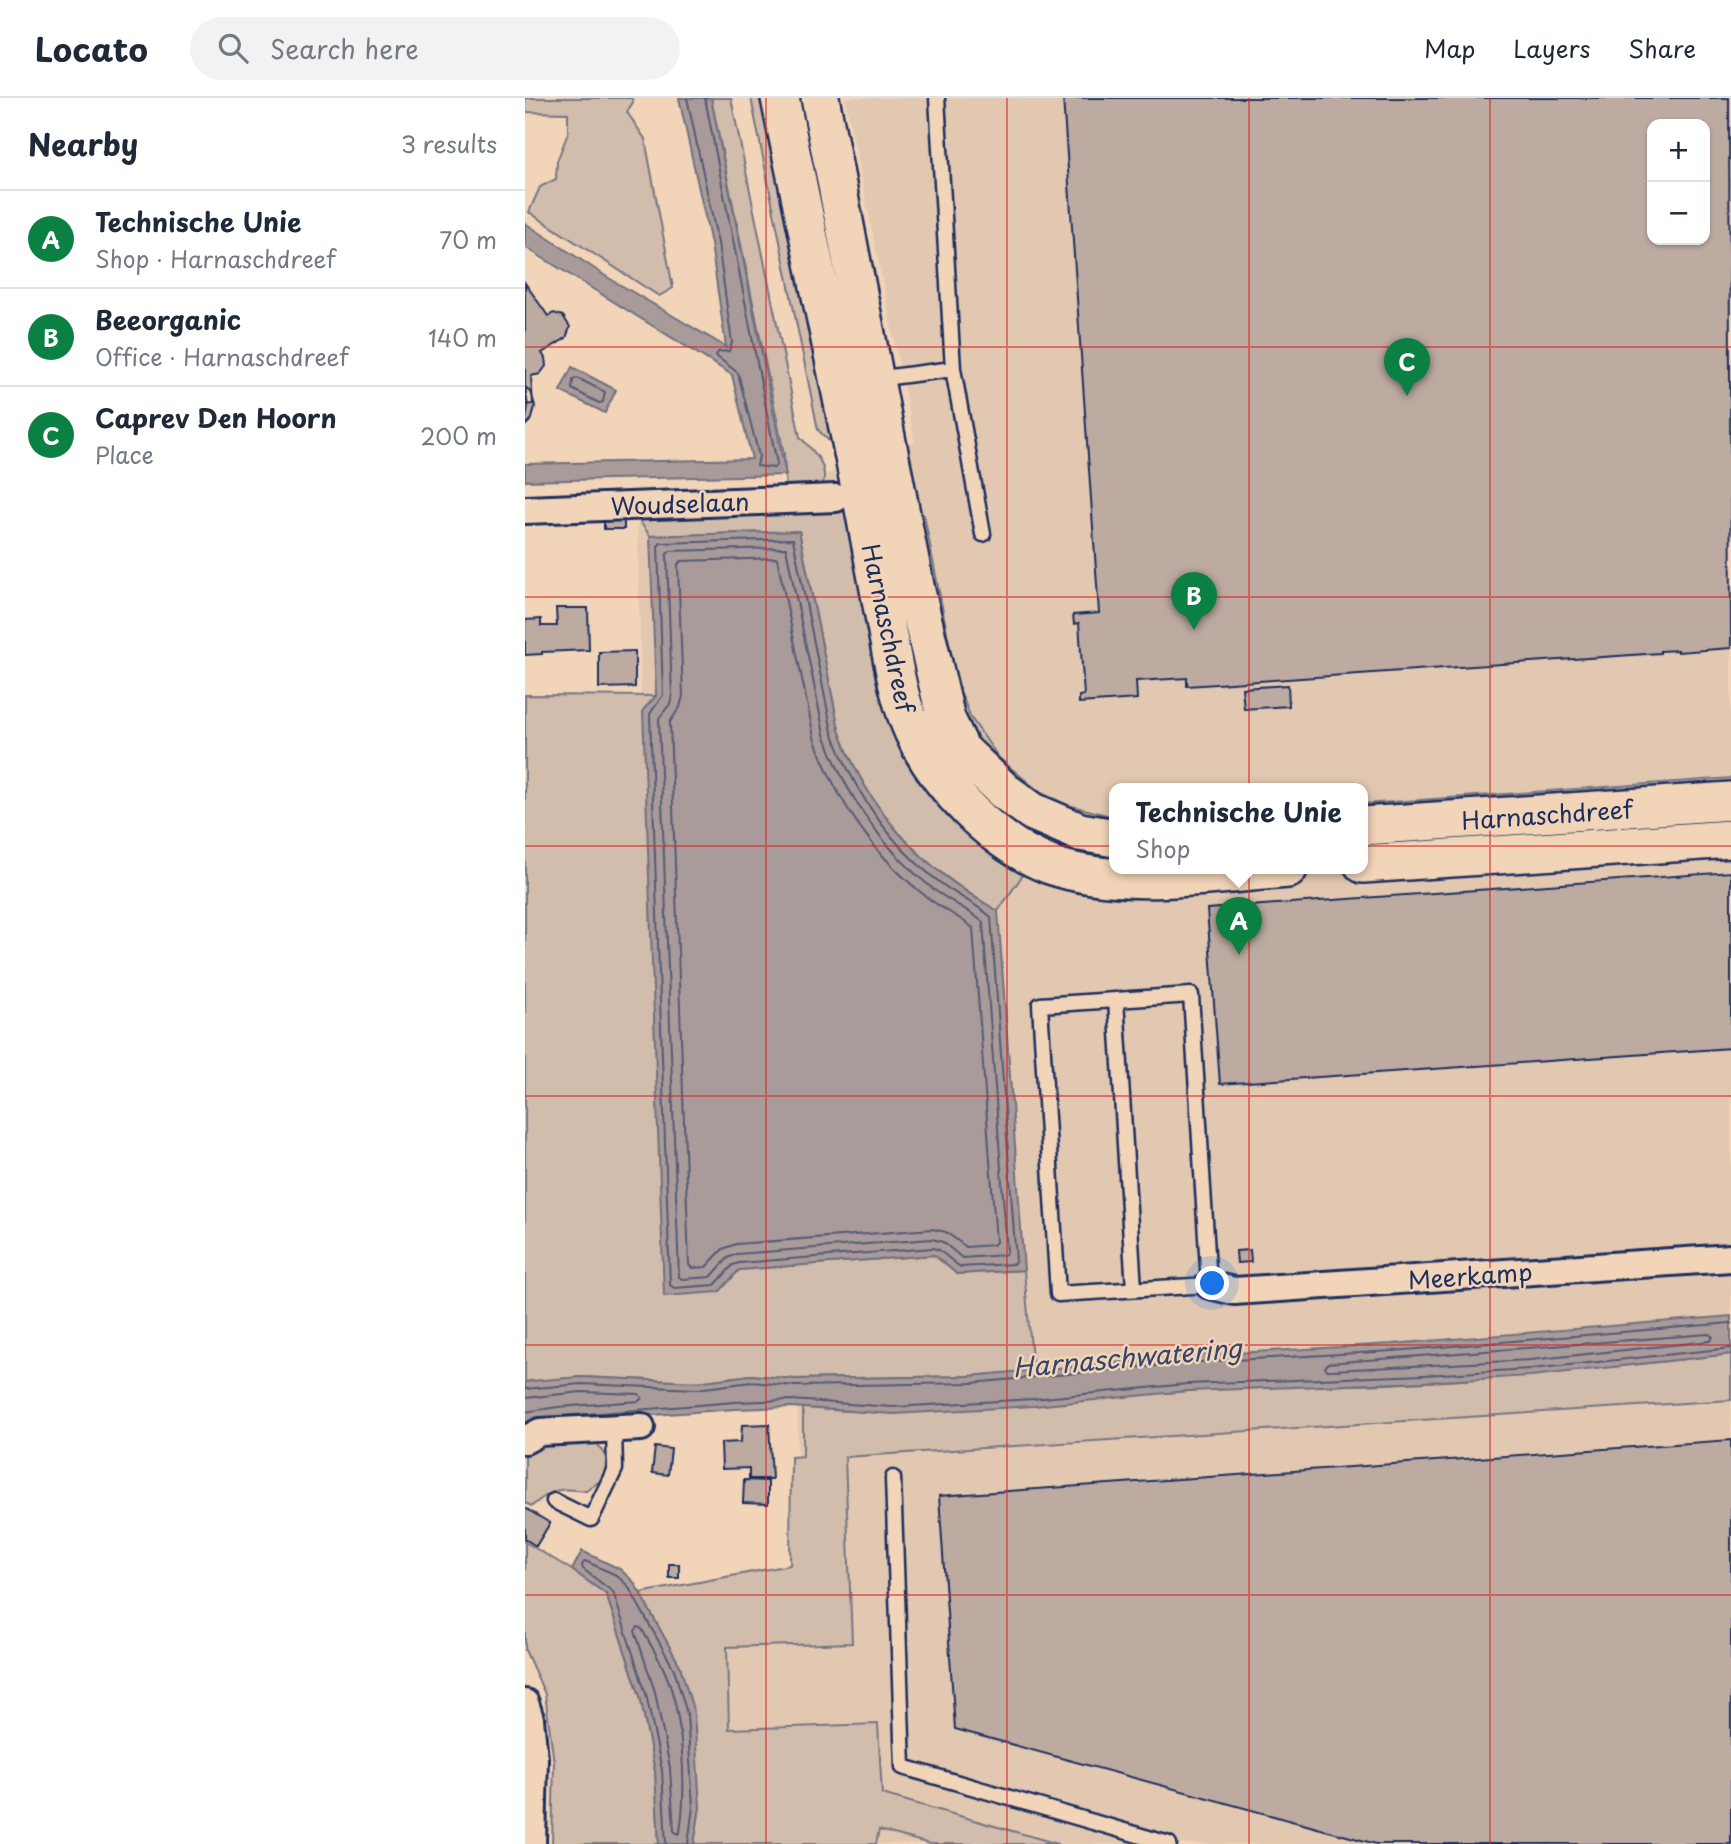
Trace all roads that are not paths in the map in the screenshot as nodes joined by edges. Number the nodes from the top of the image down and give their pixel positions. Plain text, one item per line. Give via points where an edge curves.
1 (780, 98) edge
2 (820, 98) edge
3 (937, 98) edge
4 (953, 369) junction
5 (857, 382) junction
6 (835, 498) dead end
7 (525, 510) edge
8 (982, 534) dead end
9 (1731, 801) edge
10 (1368, 826) edge
11 (1109, 837) edge
12 (1731, 839) edge
13 (1368, 864) edge
14 (1214, 874) edge
15 (1116, 1000) junction
16 (1731, 1258) edge
17 (1209, 1285) junction
18 (1134, 1289) junction
19 (641, 1427) dead end
20 (614, 1429) junction
21 (525, 1440) edge
22 (893, 1478) dead end
23 (554, 1501) dead end
24 (525, 1703) edge
25 (532, 1844) edge
26 (1169, 1844) edge

1 - 5 street, Harnaschdreef
2 - 5 street, Harnaschdreef
3 - 4 lane
4 - 5 lane
4 - 8 lane
5 - 11 street, Harnaschdreef via 913,578 946,719 961,750 1004,792 1033,812 1080,832
5 - 14 street, Harnaschdreef via 897,684 913,731 934,769 959,800 1015,848 1050,865 1126,877
6 - 7 street, Woudselaan
9 - 10 street, Harnaschdreef
12 - 13 street, Harnaschdreef
15 - 17 lane via 1191,995
15 - 18 lane
15 - 18 lane via 1040,1005 1058,1294
16 - 17 street, Meerkamp via 1234,1290
17 - 18 lane
19 - 20 street
20 - 21 street via 540,1433
20 - 23 lane via 615,1469 591,1519
22 - 26 lane via 903,1767
24 - 25 street via 534,1758

